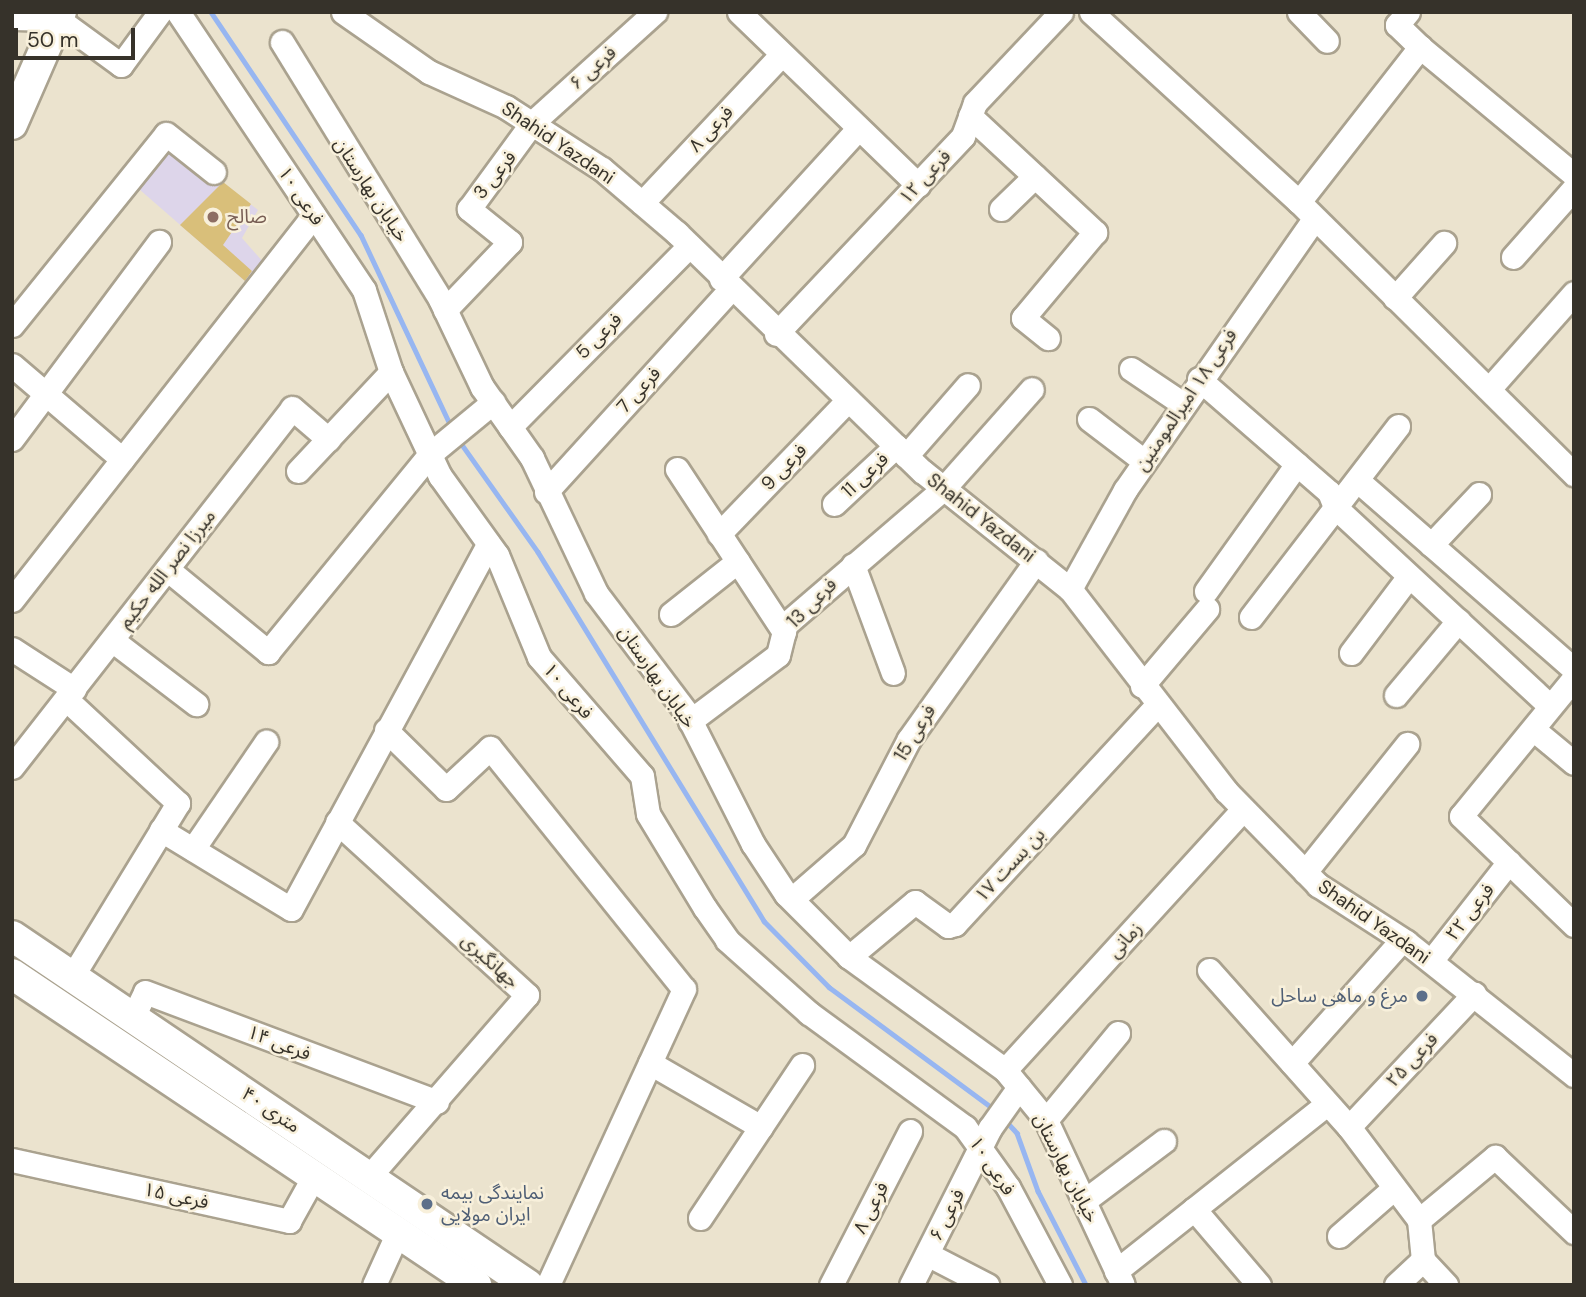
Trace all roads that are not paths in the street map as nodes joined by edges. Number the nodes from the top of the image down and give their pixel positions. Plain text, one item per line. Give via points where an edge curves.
1 (160, 12) edge
2 (178, 12) edge
3 (343, 12) edge
4 (655, 12) edge
5 (739, 12) edge
6 (1060, 12) edge
7 (1090, 12) edge
8 (1299, 12) edge
9 (1408, 12) edge
10 (43, 16) edge
11 (1327, 41) dead end
12 (282, 42) dead end
13 (1420, 47) junction
14 (781, 55) junction
15 (12, 83) edge
16 (970, 116) junction
17 (531, 123) junction
18 (12, 124) edge
19 (858, 130) junction
20 (214, 172) dead end
21 (1574, 175) edge
22 (1035, 176) junction
23 (918, 185) junction
24 (1574, 188) edge
25 (642, 203) junction
26 (1001, 209) dead end
27 (1306, 210) junction
28 (314, 215) junction
29 (159, 242) dead end
30 (1444, 243) dead end
31 (689, 246) junction
32 (1513, 257) dead end
33 (726, 284) junction
34 (1574, 293) edge
35 (1395, 298) junction
36 (445, 310) junction
37 (12, 325) edge
38 (776, 334) junction
39 (1048, 338) dead end
40 (12, 365) edge
41 (1131, 369) dead end
42 (391, 372) junction
43 (1199, 379) junction
44 (968, 384) dead end
45 (1032, 389) dead end
46 (1489, 389) junction
47 (46, 394) junction
48 (848, 400) junction
49 (1183, 404) junction
50 (486, 408) junction
51 (1089, 419) dead end
52 (1398, 426) dead end
53 (510, 427) junction
54 (12, 439) edge
55 (328, 439) junction
56 (901, 451) junction
57 (433, 452) junction
58 (122, 459) junction
59 (1144, 461) junction
60 (1297, 464) junction
61 (677, 469) dead end
62 (298, 471) dead end
63 (1574, 474) edge
64 (1357, 480) junction
65 (944, 488) junction
66 (547, 492) junction
67 (1479, 494) dead end
68 (834, 503) dead end
69 (1335, 507) junction
70 (719, 534) junction
71 (488, 544) junction
72 (1431, 545) junction
73 (737, 561) junction
74 (1036, 561) junction
75 (853, 565) junction
76 (167, 569) junction
77 (1409, 576) junction
78 (1070, 589) junction
79 (12, 600) edge
80 (671, 614) dead end
81 (1251, 617) dead end
82 (1458, 621) junction
83 (784, 632) junction
84 (112, 640) junction
85 (12, 649) edge
86 (1351, 653) dead end
87 (1574, 669) edge
88 (892, 673) dead end
89 (1574, 678) edge
90 (1142, 686) junction
91 (70, 694) junction
92 (1396, 695) dead end
93 (196, 704) dead end
94 (1157, 705) junction
95 (1550, 706) junction
96 (690, 721) junction
97 (1533, 729) junction
98 (386, 730) junction
99 (266, 742) dead end
100 (1407, 744) dead end
101 (1574, 763) edge
102 (12, 768) edge
103 (1243, 809) junction
104 (337, 822) junction
105 (161, 830) junction
106 (193, 849) junction
107 (1509, 862) junction
108 (1305, 872) junction
109 (792, 899) junction
110 (1574, 925) edge
111 (12, 936) edge
112 (1402, 940) junction
113 (849, 957) junction
114 (1431, 961) junction
115 (1209, 970) dead end
116 (12, 974) edge
117 (73, 975) junction
118 (1474, 994) junction
119 (134, 1015) junction
120 (1118, 1033) dead end
121 (650, 1063) junction
122 (1292, 1063) junction
123 (802, 1065) dead end
124 (1574, 1075) edge
125 (1011, 1086) junction
126 (437, 1102) junction
127 (1327, 1104) junction
128 (281, 1117) junction
129 (1046, 1120) junction
130 (761, 1127) junction
131 (1349, 1127) junction
132 (910, 1131) dead end
133 (986, 1137) junction
134 (1164, 1141) dead end
135 (264, 1143) junction
136 (12, 1160) edge
137 (314, 1176) junction
138 (369, 1177) junction
139 (1394, 1188) junction
140 (1084, 1201) junction
141 (1194, 1209) junction
142 (701, 1218) dead end
143 (1419, 1220) junction
144 (398, 1232) junction
145 (1574, 1232) edge
146 (1339, 1236) dead end
147 (927, 1254) junction
148 (1423, 1259) junction
149 (1120, 1278) edge
150 (374, 1285) edge
151 (476, 1285) edge
152 (528, 1285) edge
153 (548, 1285) edge
154 (831, 1285) edge
155 (911, 1285) edge
156 (987, 1285) edge
157 (1060, 1285) edge
158 (1259, 1285) edge
159 (1396, 1285) edge
160 (1446, 1285) edge

1 - 10 street via 121,65
2 - 28 street, فرعی ۱۰
3 - 17 street, Shahid Yazdani via 429,72
4 - 17 street, فرعی ۶
5 - 14 street
6 - 16 street, فرعی ۱۲ via 975,103
7 - 27 street
8 - 11 street
9 - 13 street via 1397,25
10 - 15 main road
10 - 18 main road
12 - 36 street, خیابان بهارستان
13 - 21 street
13 - 27 street, فرعی ۱۸ امیرالمومنین
14 - 19 street
14 - 25 street, فرعی ۸
16 - 22 street
16 - 23 street, فرعی ۱۲ via 963,136
17 - 25 street, Shahid Yazdani
17 - 36 street, فرعی 3 via 468,209 510,242
19 - 23 street
19 - 33 street
20 - 37 street via 166,134
22 - 26 street
22 - 39 street via 1095,232 1023,318
23 - 38 street, فرعی ۱۲
24 - 32 street
25 - 31 street, Shahid Yazdani
27 - 35 street
27 - 43 street, فرعی ۱۸ امیرالمومنین
28 - 42 street, فرعی ۱۰ via 363,290
28 - 58 street
29 - 47 street
30 - 35 street
31 - 33 street, Shahid Yazdani
31 - 53 street, فرعی 5
33 - 38 street, Shahid Yazdani
33 - 66 street, فرعی 7
34 - 46 street
35 - 46 street
36 - 50 street, خیابان بهارستان
38 - 48 street, Shahid Yazdani
40 - 47 street
41 - 49 street
42 - 55 street
42 - 57 street, فرعی ۱۰
43 - 49 street, فرعی ۱۸ امیرالمومنین
43 - 60 street
44 - 56 street, فرعی 11
45 - 65 street, فرعی 13
46 - 63 street
47 - 54 street
47 - 58 street
48 - 56 street, Shahid Yazdani
48 - 70 street, فرعی 9
49 - 59 street, فرعی ۱۸ امیرالمومنین
50 - 53 street, خیابان بهارستان
50 - 57 street
51 - 59 street
52 - 64 street
53 - 66 street, خیابان بهارستان
55 - 62 street
55 - 76 street, میرزا نصر الله حکیم via 292,408
56 - 65 street, Shahid Yazdani
56 - 68 street, فرعی 11
57 - 71 street, فرعی ۱۰
57 - 76 street via 268,652
58 - 79 street
59 - 78 street, فرعی ۱۸ امیرالمومنین
60 - 69 street via 1329,492
60 - 90 street via 1207,600
61 - 70 street
64 - 69 street
64 - 72 street
65 - 74 street, Shahid Yazdani
65 - 75 street, فرعی 13
66 - 96 street, خیابان بهارستان via 596,593
67 - 72 street
69 - 77 street
69 - 81 street
70 - 73 street
71 - 98 street
71 - 133 street, فرعی ۱۰ via 539,657 642,776 648,814 727,940 809,1013
72 - 87 street
73 - 80 street
73 - 83 street
74 - 78 street, Shahid Yazdani
74 - 109 street, فرعی 15 via 909,739 854,845
75 - 83 street, فرعی 13
75 - 88 street
76 - 84 street, میرزا نصر الله حکیم
77 - 82 street
77 - 86 street
78 - 90 street, Shahid Yazdani
82 - 92 street
82 - 95 street
83 - 96 street, فرعی 13 via 778,655
84 - 91 street, میرزا نصر الله حکیم
84 - 93 street
85 - 91 street
89 - 95 street
90 - 94 street, Shahid Yazdani
91 - 102 street, میرزا نصر الله حکیم
91 - 105 street via 178,803
94 - 103 street, Shahid Yazdani
94 - 113 street, بن بست ۱۷ via 955,924 915,902
95 - 97 street
96 - 109 street, خیابان بهارستان via 753,844
97 - 101 street
97 - 107 street via 1461,817
98 - 104 street
98 - 121 street via 446,789 490,748 684,989
99 - 106 street
100 - 108 street
103 - 108 street, Shahid Yazdani
103 - 125 street, زمانی
104 - 106 street via 291,909
104 - 126 street, جهانگیری via 527,995
105 - 106 street
105 - 117 street
107 - 110 street
107 - 114 street, فرعی ۲۲
108 - 112 street, Shahid Yazdani
109 - 113 street, خیابان بهارستان
111 - 117 main road, ۴۰ متری
112 - 114 street, Shahid Yazdani
112 - 122 street
113 - 125 street, خیابان بهارستان
114 - 118 street, Shahid Yazdani
115 - 122 street
116 - 135 main road, ۴۰ متری
117 - 119 main road, ۴۰ متری
118 - 124 street, Shahid Yazdani
118 - 131 street, فرعی ۲۵
119 - 126 street, فرعی ۱۴ via 145,992
119 - 128 main road, ۴۰ متری
120 - 129 street
121 - 130 street
121 - 153 street
122 - 127 street
123 - 130 street
125 - 129 street, خیابان بهارستان
125 - 133 street, زمانی
126 - 138 street, جهانگیری
127 - 131 street
127 - 141 street
128 - 135 main road
128 - 138 main road, ۴۰ متری
129 - 140 street, خیابان بهارستان
130 - 142 street
131 - 139 street
132 - 154 street, فرعی ۸
133 - 147 street, فرعی ۶
133 - 157 street, فرعی ۱۰
134 - 140 street
135 - 137 main road, ۴۰ متری
136 - 137 street, فرعی ۱۵ via 289,1221
137 - 144 main road, ۴۰ متری
138 - 152 main road, ۴۰ متری
139 - 143 street
139 - 146 street
140 - 149 street, خیابان بهارستان
141 - 149 street
141 - 158 street
143 - 145 street via 1495,1157
143 - 148 street
144 - 150 street
144 - 151 main road, ۴۰ متری
147 - 155 street, فرعی ۶
147 - 156 street
148 - 159 street
148 - 160 street

